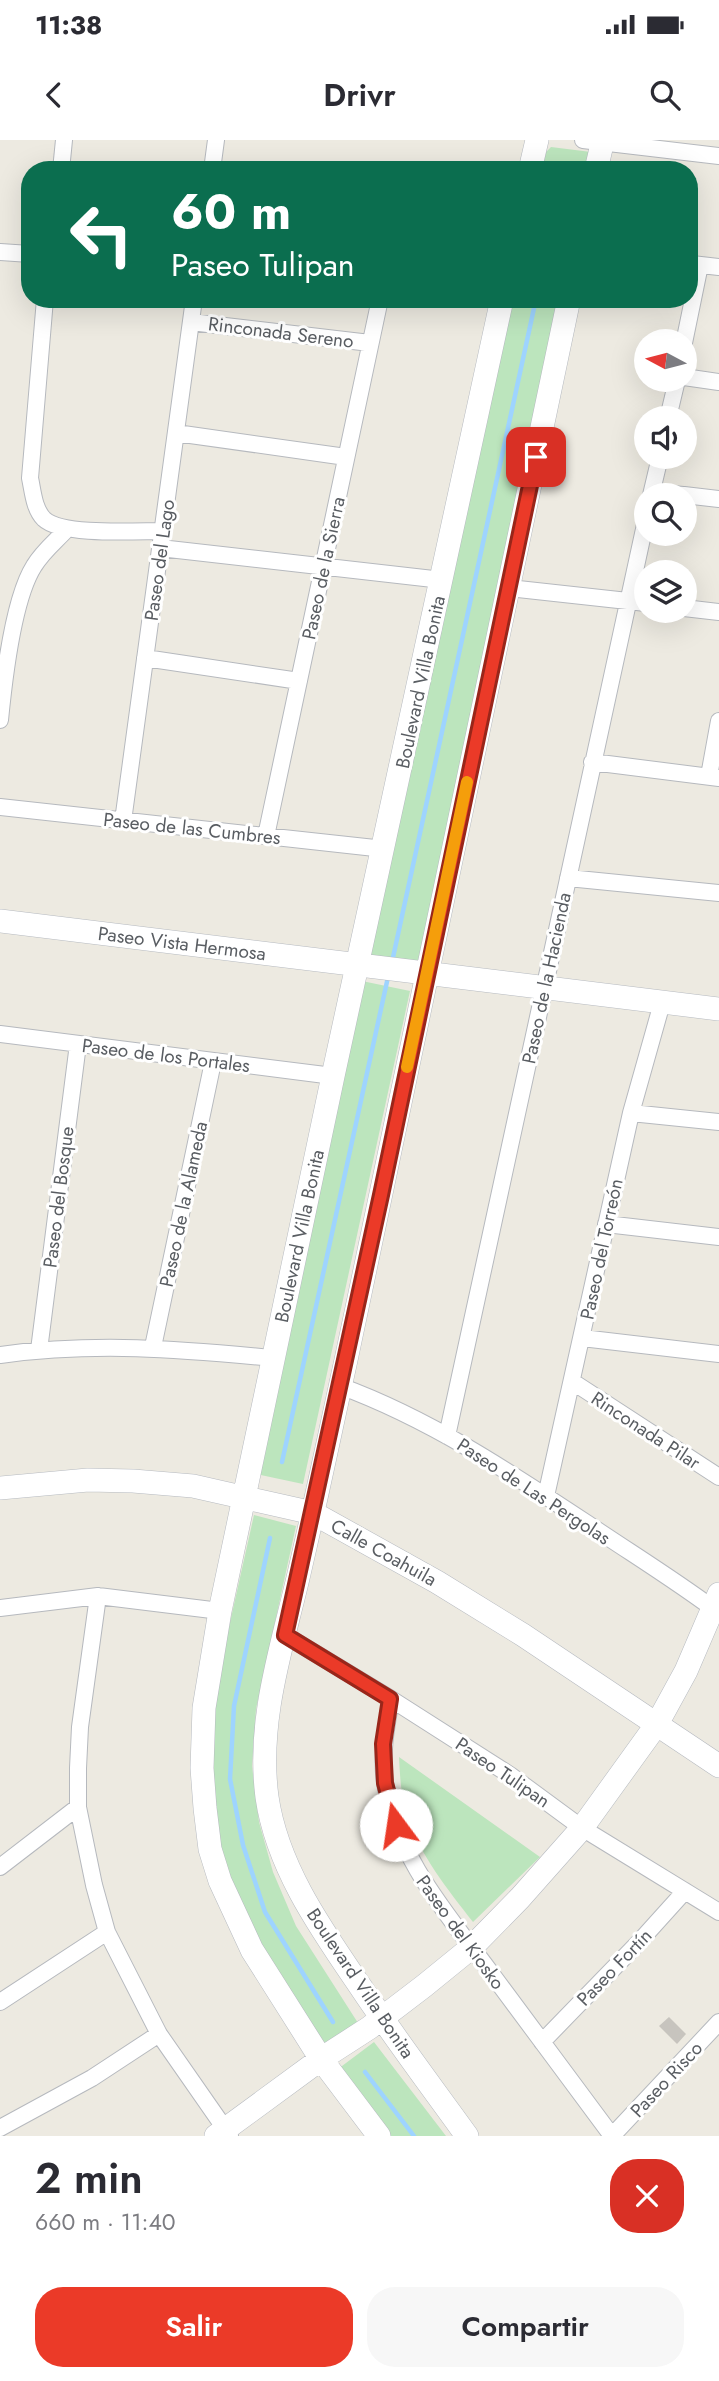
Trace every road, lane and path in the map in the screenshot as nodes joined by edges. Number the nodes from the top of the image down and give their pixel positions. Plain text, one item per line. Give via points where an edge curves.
1 (64, 140) edge
2 (216, 140) edge
3 (537, 140) edge
4 (596, 141) edge
5 (710, 150) edge
6 (62, 161) edge
7 (213, 161) edge
8 (532, 161) edge
9 (596, 161) edge
10 (0, 253) edge
11 (21, 254) edge
12 (698, 265) edge
13 (719, 267) edge
14 (44, 308) edge
15 (193, 308) edge
16 (378, 308) edge
17 (500, 308) edge
18 (567, 308) edge
19 (689, 308) edge
20 (191, 322) junction
21 (686, 329) edge
22 (370, 343) junction
23 (697, 379) edge
24 (719, 382) edge
25 (176, 433) junction
26 (346, 457) junction
27 (697, 496) edge
28 (719, 499) edge
29 (67, 529) junction
30 (163, 531) junction
31 (640, 546) edge
32 (160, 548) junction
33 (323, 567) junction
34 (442, 580) junction
35 (509, 588) junction
36 (627, 601) junction
37 (634, 602) edge
38 (697, 609) edge
39 (719, 612) edge
40 (145, 658) junction
41 (299, 681) junction
42 (0, 720) edge
43 (719, 721) edge
44 (592, 762) junction
45 (714, 777) edge
46 (0, 807) edge
47 (124, 821) junction
48 (267, 836) junction
49 (384, 849) junction
50 (568, 878) junction
51 (719, 893) edge
52 (0, 921) edge
53 (360, 965) junction
54 (423, 973) junction
55 (544, 989) junction
56 (662, 1003) junction
57 (719, 1009) edge
58 (0, 1034) edge
59 (78, 1044) junction
60 (213, 1062) junction
61 (333, 1076) junction
62 (631, 1113) junction
63 (719, 1122) edge
64 (606, 1224) junction
65 (719, 1237) edge
66 (582, 1338) junction
67 (153, 1347) junction
68 (39, 1350) junction
69 (719, 1354) edge
70 (0, 1355) edge
71 (274, 1358) junction
72 (573, 1382) junction
73 (340, 1386) junction
74 (447, 1436) junction
75 (719, 1477) edge
76 (0, 1488) edge
77 (546, 1496) junction
78 (249, 1497) junction
79 (308, 1512) junction
80 (97, 1596) junction
81 (717, 1606) edge
82 (0, 1608) edge
83 (220, 1611) junction
84 (285, 1635) junction
85 (390, 1699) junction
86 (657, 1724) junction
87 (719, 1766) edge
88 (78, 1807) junction
89 (582, 1828) junction
90 (0, 1867) edge
91 (685, 1891) junction
92 (719, 1912) edge
93 (107, 1932) junction
94 (472, 1947) junction
95 (0, 2002) edge
96 (719, 2022) edge
97 (375, 2023) junction
98 (159, 2034) junction
99 (542, 2042) junction
100 (327, 2055) junction
101 (0, 2128) edge
102 (224, 2134) edge
103 (379, 2136) edge
104 (467, 2136) edge
105 (612, 2136) edge

1 - 6 street
2 - 7 street
3 - 8 street
4 - 5 street
4 - 9 street
10 - 11 street
12 - 13 street
14 - 29 street via 30,478 42,517
15 - 20 street, Paseo del Lago
16 - 22 street, Paseo de la Sierra
17 - 34 street, Boulevard Villa Bonita
18 - 35 street, Boulevard Villa Bonita
19 - 21 street
20 - 22 street, Rinconada Sereno
20 - 25 street, Paseo del Lago
22 - 26 street, Paseo de la Sierra
23 - 24 street
25 - 26 street
25 - 30 street, Paseo del Lago
26 - 33 street, Paseo de la Sierra
27 - 28 street
29 - 30 street
29 - 42 street via 43,552 22,594
30 - 32 street, Paseo del Lago
31 - 36 street, Paseo de la Hacienda
32 - 33 street
32 - 40 street, Paseo del Lago
33 - 34 street
33 - 41 street, Paseo de la Sierra
34 - 49 street, Boulevard Villa Bonita
35 - 36 street
35 - 54 street, Boulevard Villa Bonita
36 - 37 street
36 - 44 street, Paseo de la Hacienda
38 - 39 street
40 - 41 street
40 - 47 street, Paseo del Lago
41 - 48 street, Paseo de la Sierra
43 - 45 street
44 - 45 street
44 - 50 street, Paseo de la Hacienda
46 - 47 street, Paseo de las Cumbres
47 - 48 street, Paseo de las Cumbres
48 - 49 street, Paseo de las Cumbres
49 - 53 street, Boulevard Villa Bonita
50 - 51 street
50 - 55 street, Paseo de la Hacienda
52 - 53 street, Paseo Vista Hermosa
53 - 54 street, Paseo Vista Hermosa
53 - 61 street, Boulevard Villa Bonita
54 - 55 street
54 - 73 street, Boulevard Villa Bonita
55 - 56 street
55 - 74 street, Paseo de la Hacienda
56 - 57 street
56 - 62 street, Paseo del Torreón
58 - 59 street, Paseo de los Portales
59 - 60 street, Paseo de los Portales
59 - 68 street, Paseo del Bosque
60 - 61 street, Paseo de los Portales
60 - 67 street, Paseo de la Alameda
61 - 71 street, Boulevard Villa Bonita
62 - 63 street
62 - 64 street, Paseo del Torreón
64 - 65 street
64 - 66 street, Paseo del Torreón
66 - 69 street
66 - 72 street, Paseo del Torreón
67 - 68 street
67 - 71 street
68 - 70 street
71 - 78 street, Boulevard Villa Bonita
72 - 75 street, Rinconada Pilar
72 - 77 street, Paseo del Torreón
73 - 74 street, Paseo de Las Pergolas via 418,1418
73 - 79 street, Boulevard Villa Bonita
74 - 77 street, Paseo de Las Pergolas
76 - 78 street, Calle Coahuila via 134,1481
77 - 81 street, Paseo de Las Pergolas
78 - 79 street, Calle Coahuila
78 - 83 street, Boulevard Villa Bonita
79 - 84 street, Boulevard Villa Bonita
79 - 86 street, Calle Coahuila via 523,1634
80 - 82 street
80 - 83 street
80 - 88 street via 80,1727
81 - 86 street
83 - 100 street, Boulevard Villa Bonita via 202,1738 210,1849 252,1950
84 - 85 street, Paseo Tulipan
84 - 97 street, Boulevard Villa Bonita via 265,1730 264,1763 273,1823 289,1869
85 - 89 street, Paseo Tulipan
85 - 94 street, Paseo del Kiosko via 383,1744 385,1783 396,1825 414,1866
86 - 87 street, Calle Coahuila
86 - 89 street
88 - 90 street
88 - 93 street
89 - 91 street, Paseo Tulipan
89 - 94 street
91 - 92 street, Paseo Tulipan
91 - 99 street, Paseo Fortín
93 - 95 street
93 - 98 street
94 - 97 street
94 - 99 street, Paseo del Kiosko
96 - 105 street, Paseo Risco
97 - 100 street
97 - 104 street, Boulevard Villa Bonita
98 - 101 street via 82,2084
98 - 102 street
99 - 105 street, Paseo del Kiosko
100 - 102 street
100 - 103 street, Boulevard Villa Bonita

